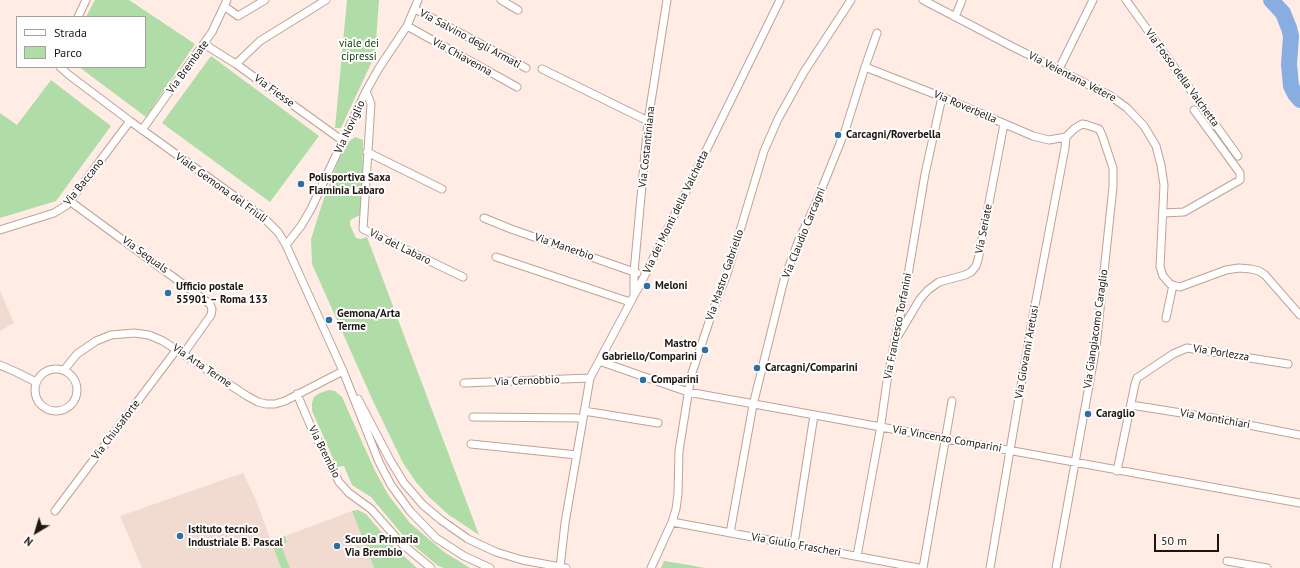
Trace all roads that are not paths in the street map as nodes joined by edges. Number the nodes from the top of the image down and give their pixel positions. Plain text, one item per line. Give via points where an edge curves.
1 (86, 0) edge
2 (265, 0) edge
3 (326, 0) edge
4 (418, 0) edge
5 (501, 0) edge
6 (667, 0) edge
7 (780, 0) edge
8 (851, 0) edge
9 (923, 0) edge
10 (962, 0) edge
11 (1093, 0) edge
12 (1126, 0) edge
13 (226, 3) edge
14 (414, 9) junction
15 (518, 10) dead end
16 (78, 16) edge
17 (955, 17) junction
18 (407, 26) junction
19 (877, 33) dead end
20 (204, 44) junction
21 (236, 64) junction
22 (865, 67) junction
23 (61, 68) edge
24 (526, 68) dead end
25 (542, 69) dead end
26 (1059, 69) junction
27 (517, 87) dead end
28 (366, 91) junction
29 (942, 97) junction
30 (1194, 110) dead end
31 (130, 121) junction
32 (648, 121) junction
33 (1004, 124) junction
34 (142, 130) junction
35 (1066, 137) junction
36 (343, 141) junction
37 (367, 152) junction
38 (1238, 156) dead end
39 (442, 190) dead end
40 (71, 202) junction
41 (1163, 213) junction
42 (484, 218) dead end
43 (0, 230) edge
44 (286, 245) junction
45 (496, 257) dead end
46 (634, 272) junction
47 (644, 275) junction
48 (463, 277) dead end
49 (1173, 285) junction
50 (634, 294) junction
51 (630, 302) junction
52 (1300, 315) edge
53 (1166, 318) dead end
54 (895, 341) junction
55 (177, 349) junction
56 (184, 354) junction
57 (598, 361) junction
58 (1288, 364) dead end
59 (0, 365) edge
60 (64, 370) junction
61 (343, 371) junction
62 (590, 378) junction
63 (36, 382) junction
64 (464, 384) dead end
65 (688, 392) junction
66 (297, 394) junction
67 (952, 401) dead end
68 (753, 405) junction
69 (1130, 405) junction
70 (584, 411) junction
71 (814, 415) junction
72 (473, 417) dead end
73 (583, 418) junction
74 (658, 423) dead end
75 (880, 426) junction
76 (1300, 435) edge
77 (946, 438) junction
78 (471, 444) dead end
79 (1011, 451) junction
80 (577, 455) junction
81 (1075, 463) junction
82 (1117, 471) junction
83 (1300, 503) edge
84 (55, 511) dead end
85 (672, 522) junction
86 (730, 533) junction
87 (794, 544) junction
88 (857, 556) junction
89 (1227, 561) dead end
90 (431, 568) edge
91 (490, 568) edge
92 (562, 568) edge
93 (651, 568) edge
94 (919, 568) edge
95 (922, 568) edge
96 (990, 568) edge
97 (1056, 568) edge
98 (1267, 568) edge

1 - 16 street
2 - 13 street via 238,16
3 - 21 street via 260,41
4 - 14 street
5 - 15 street
6 - 32 street, Via Costantiniana
7 - 47 street, Via dei Monti della Valchetta
8 - 65 street, Via Mastro Gabriello via 807,67 769,138 741,232 692,371
9 - 17 street, Via Veientana Vetere
10 - 17 street
11 - 26 street
12 - 38 street, Via Fosso della Valchetta
13 - 20 street, Via Brembate
14 - 18 street
14 - 24 street, Via Salvino degli Armati
17 - 26 street, Via Veientana Vetere
18 - 27 street, Via Chiavenna
18 - 28 street
19 - 22 street, Via Claudio Carcagni
20 - 21 street, Via Fiesse
20 - 34 street, Via Brembate
21 - 36 street, Via Fiesse
22 - 29 street, Via Roverbella
22 - 68 street, Via Claudio Carcagni via 845,131 784,280
23 - 31 street, Viale Gemona del Friuli
25 - 32 street
26 - 41 street, Via Veientana Vetere via 1120,102 1147,130 1156,146 1161,165 1164,185
28 - 36 street, Via Noviglio
28 - 37 street, Via del Labaro via 371,104
29 - 33 street, Via Roverbella
29 - 54 street, Via Francesco Torfanini via 926,168
30 - 41 street via 1241,177 1238,182 1184,212
31 - 34 street, Viale Gemona del Friuli
31 - 40 street, Via Baccano
32 - 46 street, Via Costantiniana
33 - 35 street, Via Roverbella via 1049,140
33 - 54 street, Via Seriate via 976,266 965,275 939,282 928,290
34 - 44 street, Viale Gemona del Friuli via 262,216 278,232
35 - 79 street, Via Giovanni Aretusi
35 - 81 street, Via Giangiacomo Caraglio via 1082,124 1099,129 1113,168 1096,347
36 - 44 street, Via Noviglio via 311,209
37 - 39 street
37 - 48 street, Via del Labaro via 363,229
40 - 43 street, Via Baccano via 54,213
40 - 56 street, Via Sequals via 210,304 210,315
41 - 49 street, Via Veientana Vetere via 1160,267 1165,278
42 - 46 street, Via Manerbio
44 - 61 street, Viale Gemona del Friuli
45 - 51 street
46 - 47 street, Via Manerbio
46 - 50 street, Via Costantiniana
47 - 50 street, Via dei Monti della Valchetta
49 - 52 street via 1185,286 1235,268 1251,269 1265,276
49 - 53 street
50 - 51 street, Via dei Monti della Valchetta
51 - 57 street, Via dei Monti della Valchetta
54 - 75 street, Via Francesco Torfanini
55 - 56 street, Via Arta Terme
55 - 60 street, Via Arta Terme via 145,334 111,335 85,348
55 - 84 street, Via Chiusaforte
56 - 66 street, Via Arta Terme via 258,402 275,404
57 - 62 street, Via dei Monti della Valchetta
57 - 65 street, Via Vincenzo Comparini
58 - 69 street, Via Porlezza via 1183,349 1137,378
59 - 63 street
60 - 63 street via 51,369
60 - 63 street via 74,380 76,393 74,400 64,409 50,410 44,407 36,396
61 - 66 street, Via Arta Terme
61 - 91 street, Viale Gemona del Friuli via 383,471 403,502 436,538 464,556
61 - 92 street, Viale Gemona del Friuli via 396,471 432,513 459,534 484,547 522,560
62 - 64 street, Via Cernobbio
62 - 70 street, Via dei Monti della Valchetta
65 - 68 street, Via Vincenzo Comparini
65 - 85 street, Via Mastro Gabriello via 679,451 677,499
66 - 90 street, Via Brembio via 335,475 346,490 371,509 396,538
67 - 77 street
68 - 71 street, Via Vincenzo Comparini
68 - 86 street, Via Claudio Carcagni
69 - 76 street, Via Montichiari
69 - 82 street, Via Porlezza
70 - 73 street, Via dei Monti della Valchetta
70 - 74 street
71 - 75 street, Via Vincenzo Comparini
71 - 87 street
72 - 73 street
73 - 80 street, Via dei Monti della Valchetta
75 - 77 street, Via Vincenzo Comparini
75 - 88 street, Via Francesco Torfanini
77 - 79 street, Via Vincenzo Comparini
77 - 95 street
78 - 80 street
79 - 81 street, Via Vincenzo Comparini
79 - 96 street, Via Giovanni Aretusi
80 - 92 street, Via dei Monti della Valchetta
81 - 82 street, Via Vincenzo Comparini
81 - 97 street, Via Giangiacomo Caraglio
82 - 83 street, Via Vincenzo Comparini
85 - 86 street, Via Giulio Frascheri
85 - 93 street, Via Mastro Gabriello
86 - 87 street, Via Giulio Frascheri
87 - 88 street, Via Giulio Frascheri
88 - 94 street, Via Giulio Frascheri
89 - 98 street

